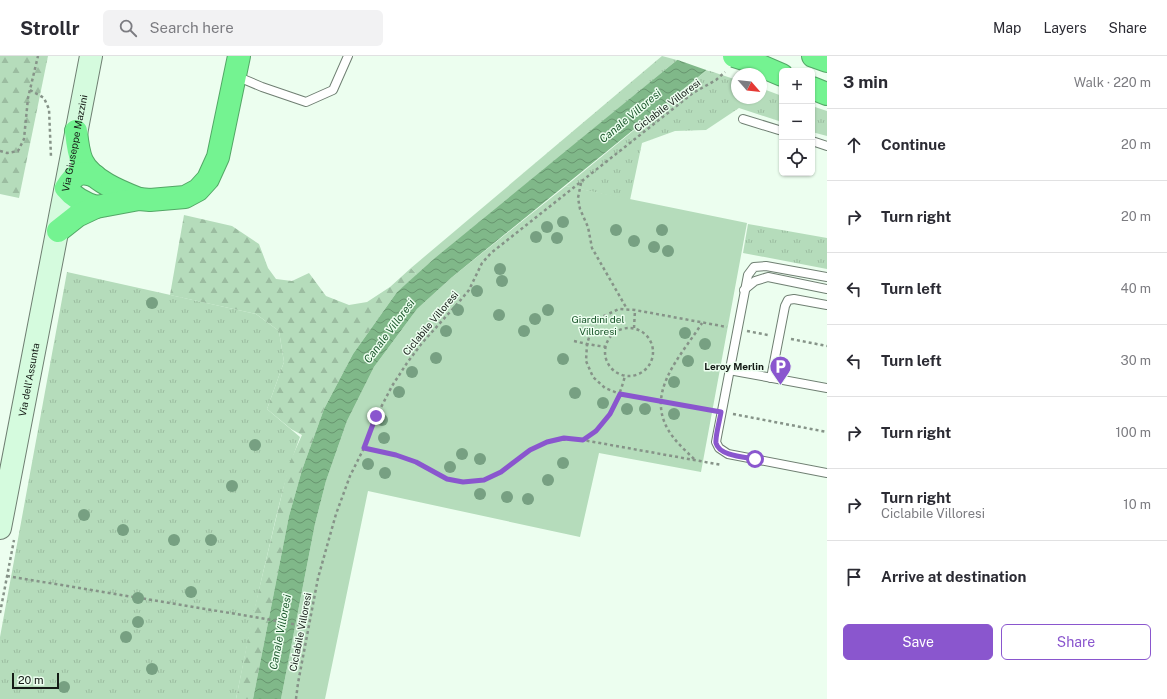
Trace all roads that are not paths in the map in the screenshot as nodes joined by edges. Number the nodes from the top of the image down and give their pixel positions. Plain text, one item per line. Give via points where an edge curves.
1 (91, 56) edge
2 (348, 56) edge
3 (813, 56) edge
4 (740, 58) edge
5 (827, 61) edge
6 (237, 66) edge
7 (779, 73) edge
8 (815, 84) edge
9 (827, 88) edge
10 (815, 89) edge
11 (827, 94) edge
12 (743, 119) dead end
13 (779, 130) edge
14 (76, 131) junction
15 (815, 142) edge
16 (827, 146) edge
17 (95, 176) junction
18 (67, 178) junction
19 (139, 199) junction
20 (96, 207) junction
21 (58, 231) junction
22 (827, 277) edge
23 (827, 289) edge
24 (744, 290) junction
25 (827, 305) edge
26 (729, 370) junction
27 (771, 378) junction
28 (827, 388) edge
29 (827, 472) edge
30 (7, 534) edge

1 - 14 street, Via Giuseppe Mazzini
2 - 6 lane via 333,90 306,102 262,87
3 - 5 highway
4 - 7 highway
6 - 19 highway via 218,157 208,179 198,190 185,197
8 - 9 highway
10 - 11 highway
12 - 13 lane
14 - 17 highway via 82,162
14 - 18 street, Via Giuseppe Mazzini
15 - 16 lane
17 - 18 highway via 85,174
17 - 19 highway
18 - 20 highway via 70,194
18 - 21 street, Via Giuseppe Mazzini
19 - 20 highway
20 - 21 highway via 77,216
21 - 30 street, Via dell'Assunta
22 - 24 lane via 766,266 754,267
23 - 24 lane via 768,277 755,281
24 - 26 lane
25 - 27 lane via 788,300
26 - 27 lane
26 - 29 lane via 716,442 719,448 728,454
27 - 28 lane

